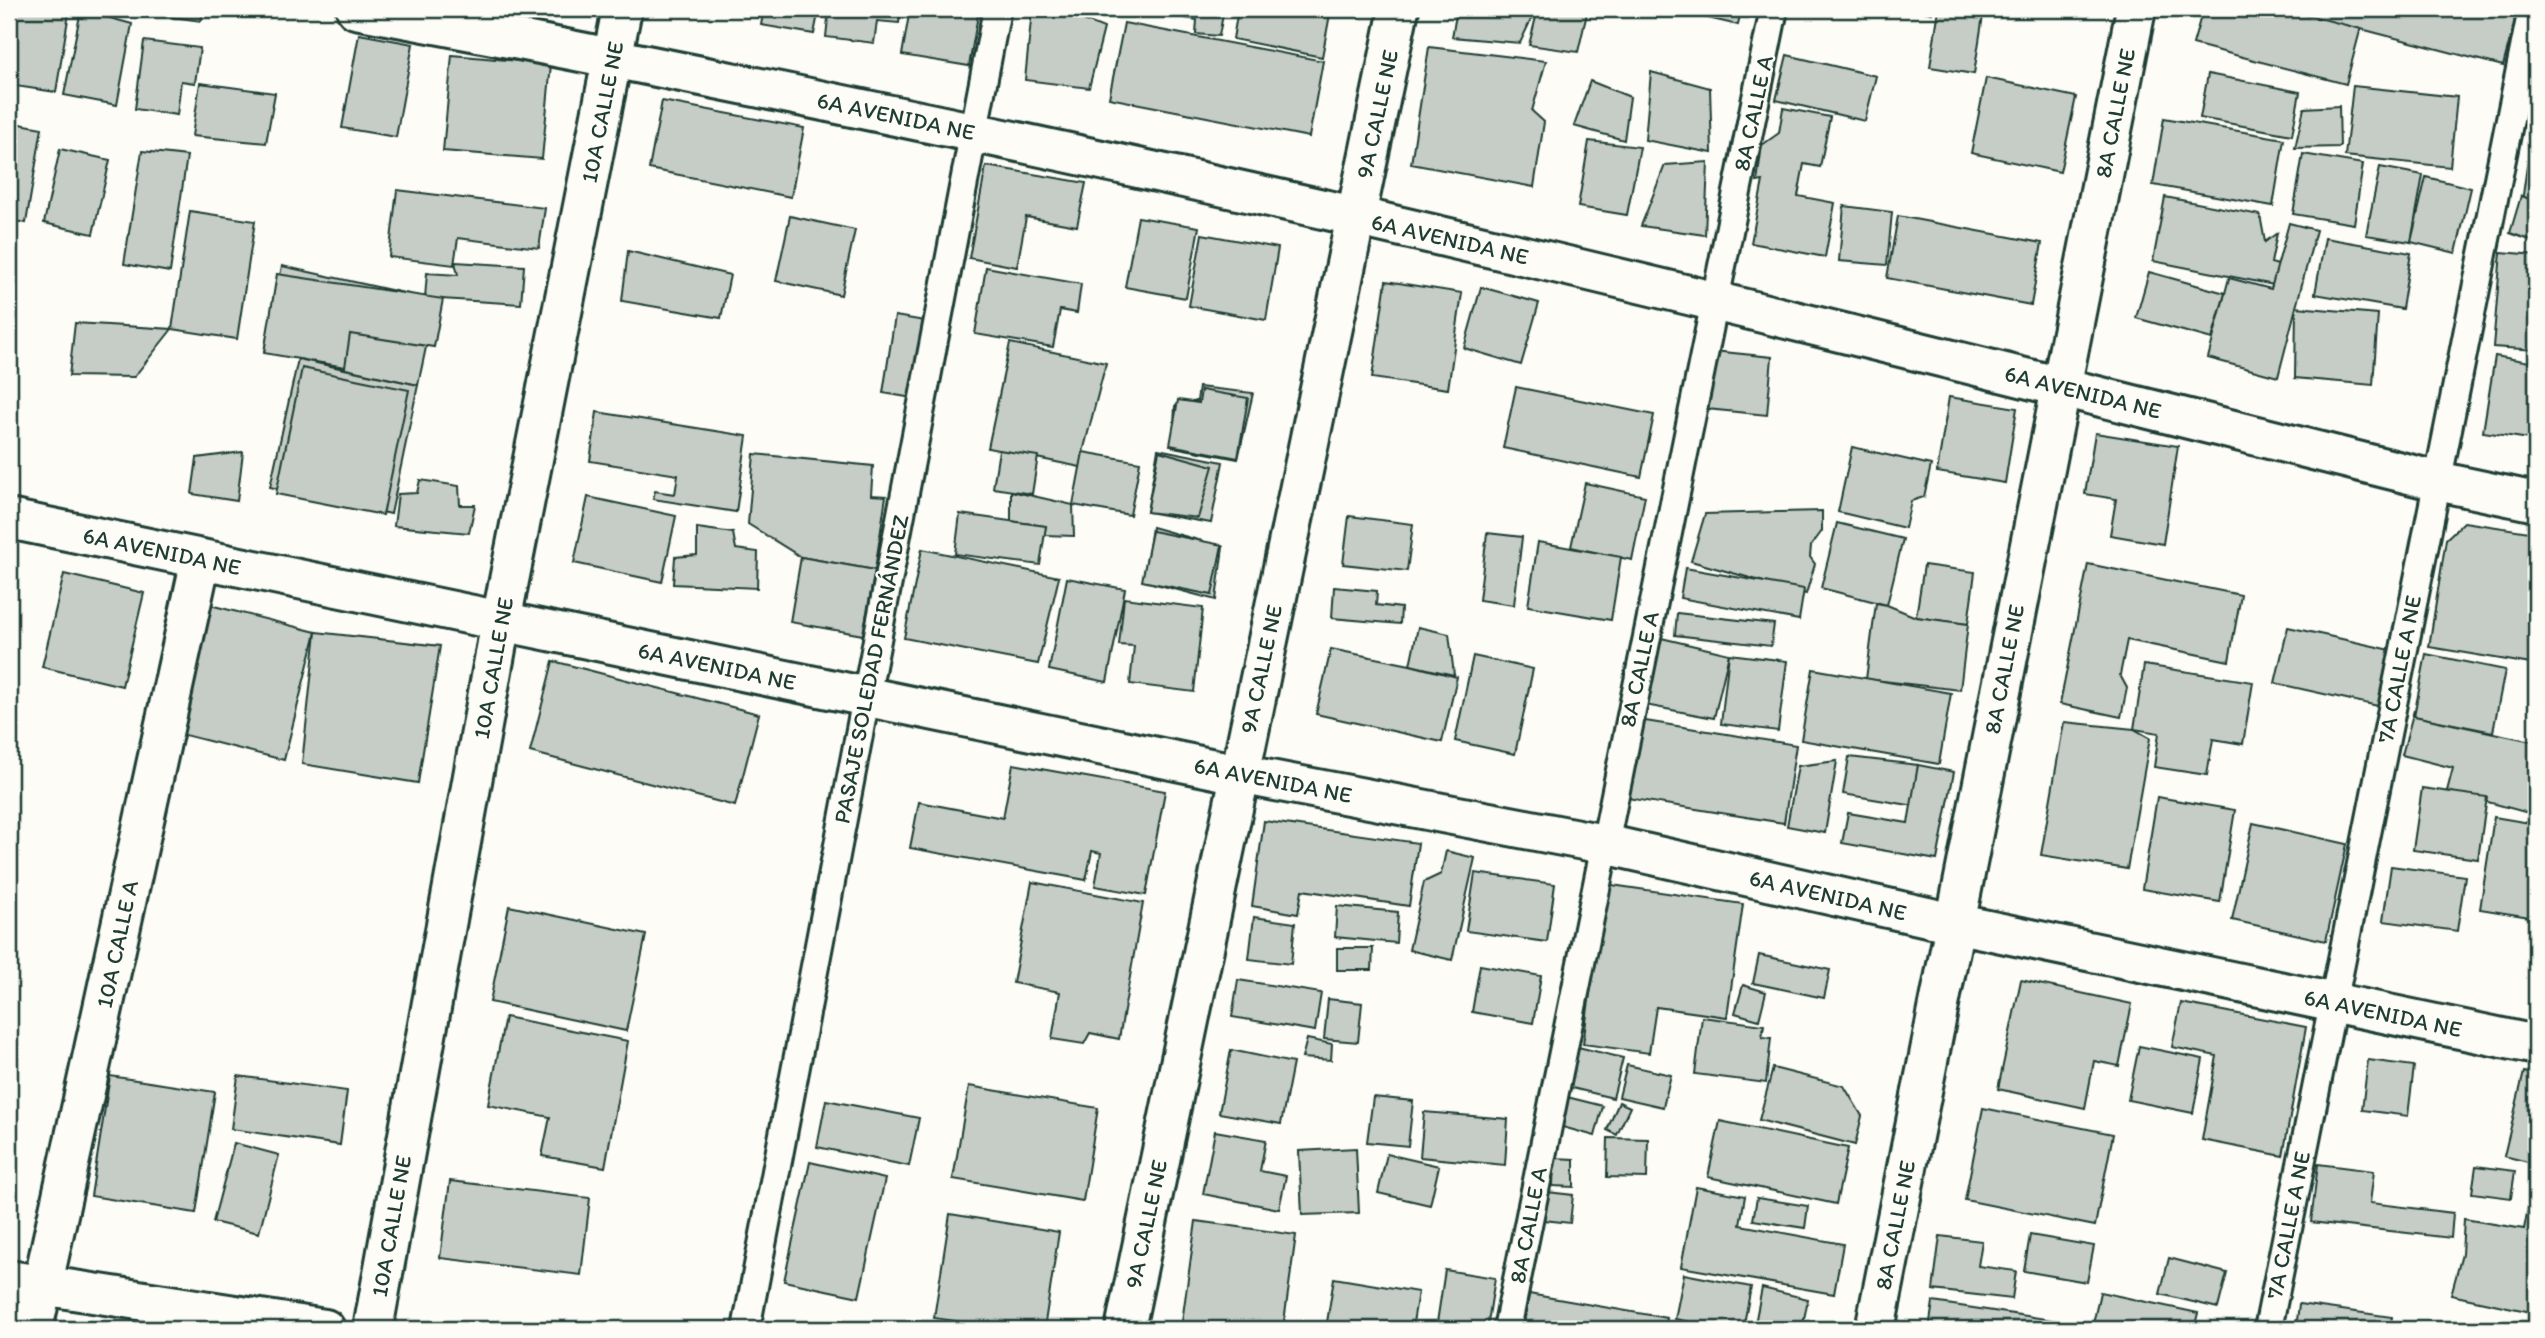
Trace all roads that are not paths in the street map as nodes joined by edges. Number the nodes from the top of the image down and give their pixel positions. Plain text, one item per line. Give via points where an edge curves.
1 (356, 9) edge
2 (622, 9) edge
3 (997, 9) edge
4 (1399, 9) edge
5 (1774, 9) edge
6 (2136, 9) edge
7 (2532, 9) edge
8 (613, 57) junction
9 (973, 132) junction
10 (1355, 217) junction
11 (1714, 302) junction
12 (2061, 387) junction
13 (2437, 481) junction
14 (2536, 502) edge
15 (9, 519) edge
16 (201, 559) junction
17 (501, 621) junction
18 (865, 697) junction
19 (1238, 774) junction
20 (1604, 844) junction
21 (1954, 923) junction
22 (2332, 1002) junction
23 (2536, 1045) edge
24 (26, 1282) edge
25 (33, 1329) edge
26 (326, 1329) edge
27 (373, 1329) edge
28 (746, 1329) edge
29 (1125, 1329) edge
30 (1507, 1329) edge
31 (1875, 1329) edge
32 (2268, 1329) edge

1 - 8 street, 6A AVENIDA NE
2 - 8 street, 10A CALLE NE
3 - 9 lane, PASAJE SOLEDAD FERNÁNDEZ
4 - 10 street, 9A CALLE NE
5 - 11 lane, 8A CALLE A
6 - 12 street, 8A CALLE NE
7 - 13 lane, 7A CALLE A NE
8 - 9 street, 6A AVENIDA NE
8 - 17 street, 10A CALLE NE
9 - 10 street, 6A AVENIDA NE
9 - 18 lane, PASAJE SOLEDAD FERNÁNDEZ
10 - 11 street, 6A AVENIDA NE
10 - 19 street, 9A CALLE NE
11 - 12 street, 6A AVENIDA NE
11 - 20 lane, 8A CALLE A
12 - 13 street, 6A AVENIDA NE
12 - 21 street, 8A CALLE NE
13 - 14 street, 6A AVENIDA NE
13 - 22 lane, 7A CALLE A NE
15 - 16 street, 6A AVENIDA NE
16 - 17 street, 6A AVENIDA NE
16 - 24 street, 10A CALLE A
17 - 18 street, 6A AVENIDA NE
17 - 27 street, 10A CALLE NE
18 - 19 street, 6A AVENIDA NE
18 - 28 lane, PASAJE SOLEDAD FERNÁNDEZ
19 - 20 street, 6A AVENIDA NE
19 - 29 street, 9A CALLE NE
20 - 21 street, 6A AVENIDA NE
20 - 30 lane, 8A CALLE A
21 - 22 street, 6A AVENIDA NE
21 - 31 street, 8A CALLE NE
22 - 23 street, 6A AVENIDA NE
22 - 32 lane, 7A CALLE A NE
24 - 25 street, 10A CALLE A
24 - 26 street

